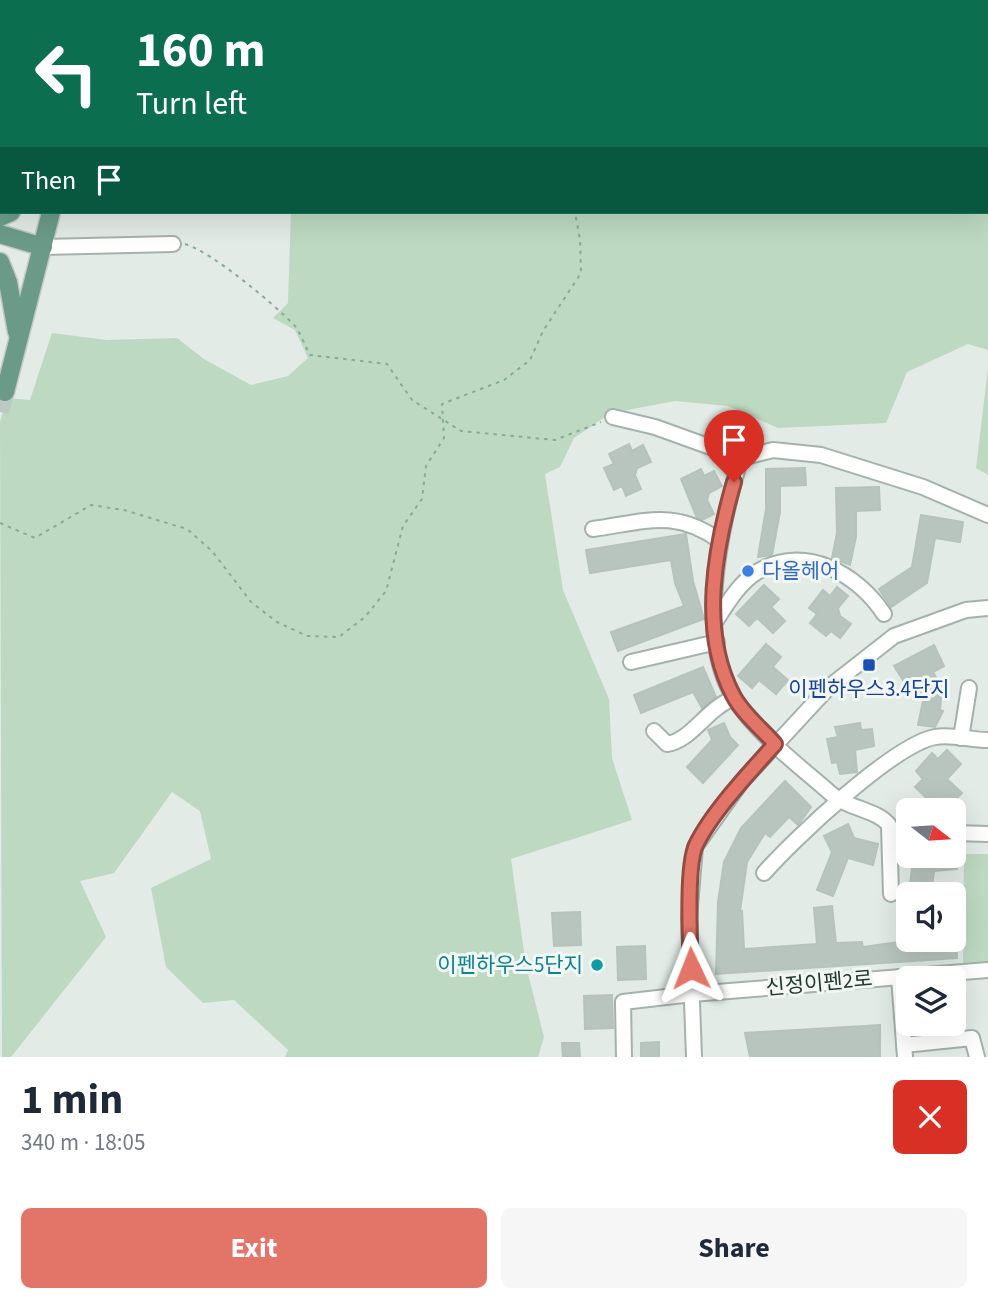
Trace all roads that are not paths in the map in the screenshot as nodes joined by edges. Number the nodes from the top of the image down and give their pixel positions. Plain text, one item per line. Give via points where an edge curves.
1 (51, 214) edge
2 (0, 234) edge
3 (173, 244) road end
4 (43, 247) junction
5 (0, 261) edge
6 (18, 342) junction
7 (5, 392) dead end
8 (613, 417) road end
9 (738, 467) dead end
10 (988, 515) edge
11 (593, 529) dead end
12 (720, 541) junction
13 (988, 608) edge
14 (884, 614) dead end
15 (715, 622) junction
16 (717, 642) junction
17 (631, 662) dead end
18 (969, 688) dead end
19 (734, 698) junction
20 (654, 731) dead end
21 (961, 738) junction
22 (988, 740) edge
23 (775, 744) junction
24 (839, 801) junction
25 (896, 830) edge
26 (891, 831) junction
27 (966, 833) edge
28 (988, 834) edge
29 (764, 873) dead end
30 (891, 894) dead end
31 (988, 970) edge
32 (966, 972) edge
33 (896, 977) edge
34 (692, 994) junction
35 (904, 1051) edge
36 (624, 1057) edge
37 (694, 1057) edge
38 (977, 1057) edge

1 - 4 main road
2 - 4 main road
3 - 4 street
4 - 6 main road
5 - 6 main road
6 - 7 main road
8 - 10 street via 655,426 741,458 773,450 821,455 923,487
9 - 12 street
11 - 12 street via 677,519
12 - 15 street
13 - 23 street via 966,610 894,636 829,687
14 - 15 street via 854,580 805,561 757,572
15 - 16 street
16 - 17 street
16 - 19 street
18 - 21 street
19 - 20 street via 718,704 682,740 667,744
19 - 23 street
21 - 22 street
21 - 24 street via 923,741
23 - 24 street
23 - 34 street via 695,847 689,918
24 - 26 street via 880,816
24 - 29 street
25 - 26 street
26 - 30 street
27 - 28 street
31 - 32 street, 신정이펜2로
33 - 34 street, 신정이펜2로
34 - 36 street, 신정이펜2로 via 623,1002
34 - 37 street
35 - 38 street via 972,1038

